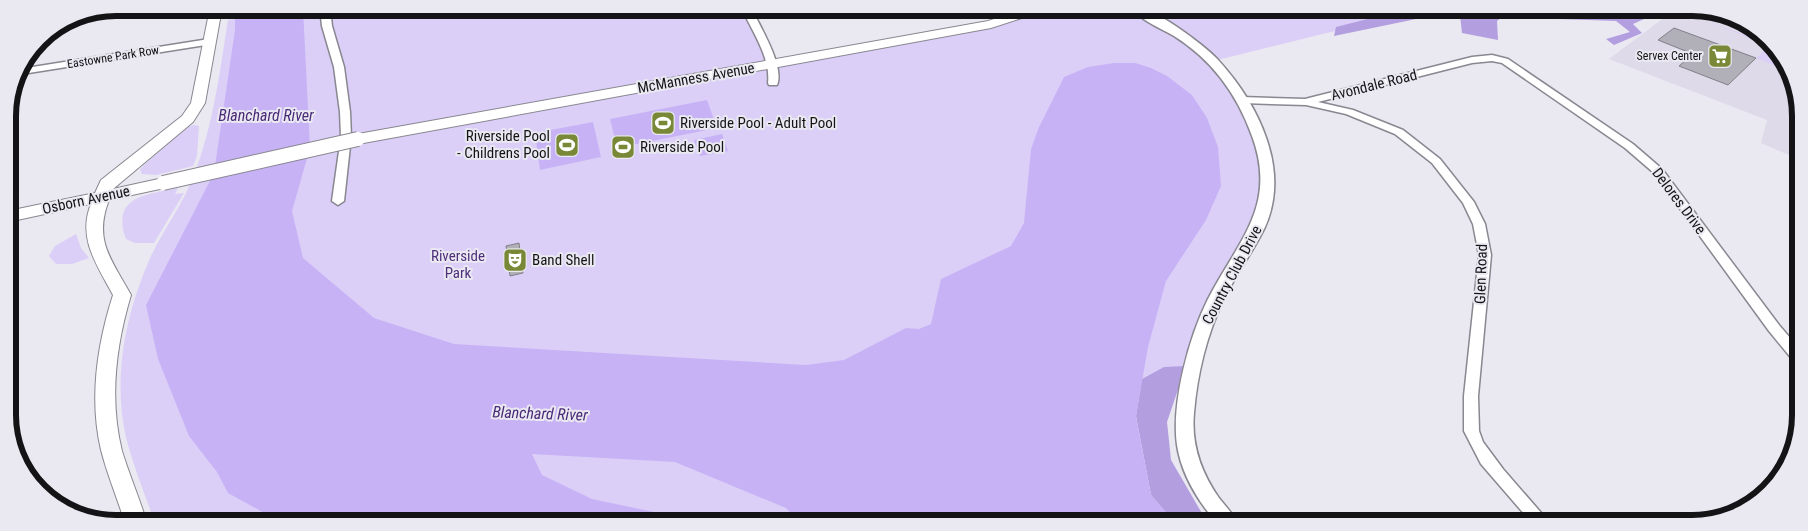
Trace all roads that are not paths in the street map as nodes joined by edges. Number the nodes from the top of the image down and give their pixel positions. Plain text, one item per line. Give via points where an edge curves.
1 (214, 16) edge
2 (326, 16) edge
3 (749, 16) edge
4 (1011, 16) edge
5 (1147, 16) edge
6 (209, 42) junction
7 (1505, 61) joint
8 (771, 64) junction
9 (28, 70) edge
10 (773, 84) dead end
11 (1242, 100) junction
12 (1305, 102) junction
13 (164, 183) joint
14 (102, 197) junction
15 (338, 201) dead end
16 (16, 215) edge
17 (1792, 349) edge
18 (133, 515) edge
19 (1222, 515) edge
20 (1535, 515) edge

1 - 6 main road
2 - 15 street via 330,42 339,67 345,112 346,137
3 - 8 street
4 - 8 main road, McManness Avenue via 991,24
5 - 11 street, Country Club Drive via 1205,54
6 - 9 street, Eastowne Park Row
6 - 14 main road via 198,103 188,120 113,177
7 - 12 street, Avondale Road via 1492,58 1472,60
7 - 17 street, Delores Drive via 1629,146 1658,172
8 - 10 street
8 - 13 main road, McManness Avenue, bridge via 358,139
11 - 12 street, Avondale Road
11 - 19 street, Country Club Drive via 1265,159 1268,186 1261,219 1204,326 1187,405 1185,432 1186,446 1200,484
12 - 20 street, Glen Road via 1349,112 1398,132 1436,161 1468,202 1479,224 1485,255 1471,396 1472,429 1488,463
13 - 14 main road, Osborn Avenue
14 - 16 main road, Osborn Avenue
14 - 18 main road via 95,214 93,235 102,260 122,295 109,349 108,432

